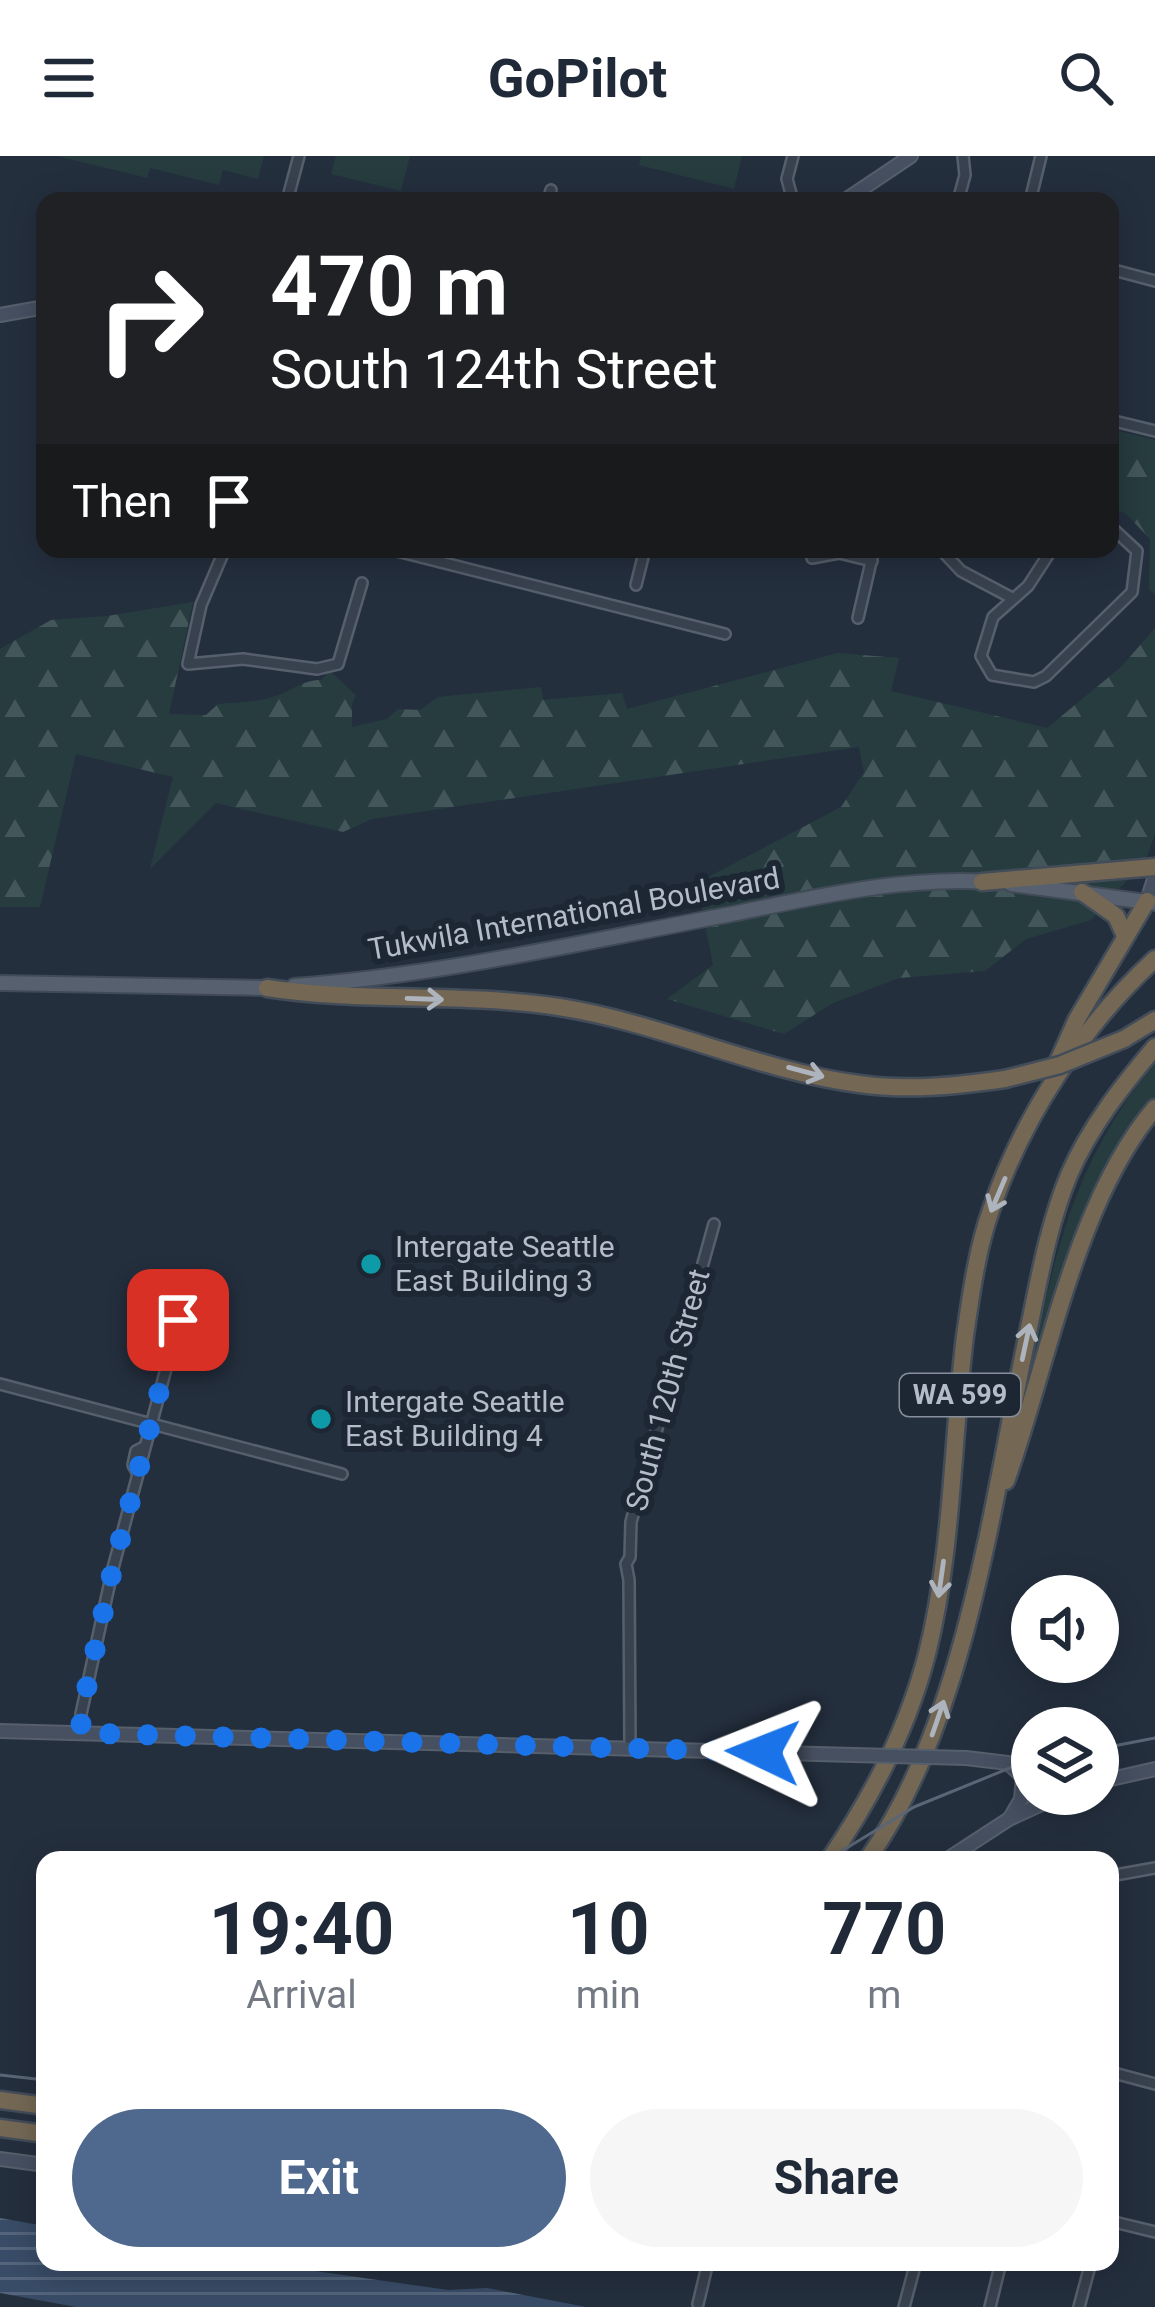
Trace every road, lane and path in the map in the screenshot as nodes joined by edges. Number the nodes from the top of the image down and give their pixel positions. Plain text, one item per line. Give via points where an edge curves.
1 (299, 156) edge
2 (794, 156) edge
3 (911, 156) edge
4 (963, 156) edge
5 (1041, 156) edge
6 (289, 192) edge
7 (791, 192) edge
8 (857, 192) edge
9 (961, 192) edge
10 (1032, 192) edge
11 (1119, 271) edge
12 (1155, 281) edge
13 (36, 309) edge
14 (0, 315) edge
15 (1119, 422) edge
16 (1155, 431) edge
17 (1119, 535) edge
18 (221, 558) edge
19 (425, 558) edge
20 (643, 558) edge
21 (872, 558) edge
22 (949, 558) edge
23 (1046, 558) edge
24 (362, 583) dead end
25 (637, 585) dead end
26 (1012, 598) junction
27 (858, 617) dead end
28 (725, 634) dead end
29 (1155, 867) edge
30 (1155, 876) edge
31 (982, 881) junction
32 (1082, 892) junction
33 (1151, 902) edge
34 (1125, 936) junction
35 (1155, 959) edge
36 (0, 983) edge
37 (267, 988) junction
38 (1155, 1020) edge
39 (1155, 1047) edge
40 (1155, 1108) edge
41 (1021, 1143) junction
42 (714, 1223) dead end
43 (178, 1320) dead end
44 (0, 1384) edge
45 (150, 1424) junction
46 (342, 1474) dead end
47 (986, 1538) junction
48 (0, 1731) edge
49 (81, 1733) junction
50 (630, 1746) junction
51 (1011, 1766) edge
52 (1155, 1769) edge
53 (1119, 1777) edge
54 (1011, 1815) edge
55 (1015, 1815) edge
56 (1009, 1819) junction
57 (835, 1851) edge
58 (873, 1851) edge
59 (960, 1851) edge
60 (1155, 1868) edge
61 (1119, 1874) edge
62 (1119, 2074) edge
63 (1155, 2084) edge
64 (0, 2100) edge
65 (36, 2105) edge
66 (0, 2128) edge
67 (36, 2133) edge
68 (0, 2158) edge
69 (36, 2164) edge
70 (1119, 2223) edge
71 (1155, 2232) edge
72 (705, 2271) edge
73 (914, 2271) edge
74 (999, 2271) edge
75 (1089, 2271) edge
76 (698, 2303) dead end
77 (904, 2307) edge
78 (990, 2307) edge
79 (1079, 2307) edge

1 - 6 street
2 - 7 street
3 - 8 street
4 - 9 street
5 - 10 street
11 - 12 street
13 - 14 street
15 - 16 street
17 - 26 street via 1136,551 1132,592 1034,682 992,675 981,656 993,617
18 - 24 street via 188,664 338,664
19 - 28 street
20 - 25 street
21 - 27 street
22 - 26 street
23 - 26 street
29 - 31 highway
30 - 33 street
31 - 32 main road, Tukwila International Boulevard
31 - 37 main road, Tukwila International Boulevard via 802,900 459,967
32 - 33 main road, Tukwila International Boulevard
32 - 34 highway via 1116,916
33 - 34 highway
34 - 41 highway
35 - 41 highway, WA 599 via 1088,1033
36 - 37 main road, Tukwila International Boulevard
37 -> 38 highway, bridge via 558,1007 859,1084 948,1087 1005,1079 1060,1065
47 -> 39 highway, WA 599 via 1049,1236 1070,1175 1112,1100
40 - 47 highway via 1090,1222
41 -> 57 highway, WA 599 via 990,1211 974,1284 941,1586 926,1655 890,1756
42 - 50 street, South 120th Street via 631,1522
43 - 45 street
44 - 45 street
45 - 46 street
45 - 49 street
58 -> 47 highway, WA 599 via 933,1735
48 - 49 street
49 - 50 street
50 - 51 street, bridge
52 - 53 street
54 - 56 street
55 - 56 street
56 - 59 street
60 - 61 street
62 - 63 street
64 - 65 highway
66 - 67 highway
68 - 69 street
70 - 71 street
72 - 76 street
73 - 77 street
74 - 78 street
75 - 79 street

